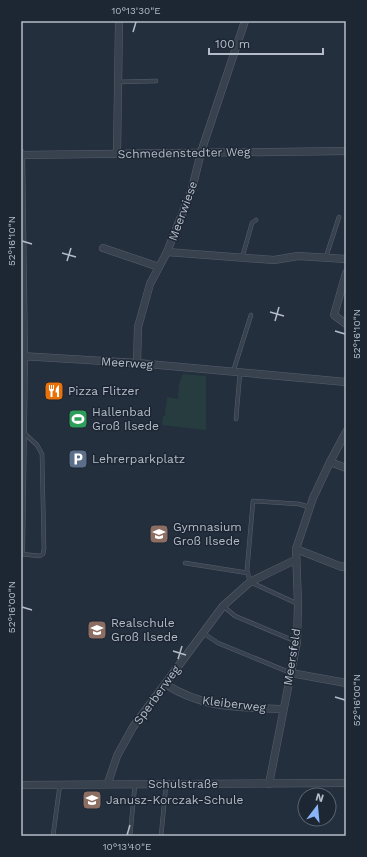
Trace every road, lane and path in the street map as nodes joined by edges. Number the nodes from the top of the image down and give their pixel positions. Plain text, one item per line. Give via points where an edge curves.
1 (119, 21) edge
2 (244, 21) edge
3 (156, 81) dead end
4 (117, 82) junction
5 (346, 151) edge
6 (201, 152) junction
7 (21, 154) edge
8 (117, 154) junction
9 (339, 217) dead end
10 (256, 220) dead end
11 (103, 248) dead end
12 (167, 252) junction
13 (326, 257) junction
14 (242, 258) junction
15 (346, 259) edge
16 (159, 267) junction
17 (346, 273) edge
18 (251, 315) dead end
19 (346, 324) edge
20 (22, 356) edge
21 (137, 363) junction
22 (237, 372) junction
23 (346, 382) edge
24 (22, 416) edge
25 (236, 419) dead end
26 (22, 432) junction
27 (346, 432) edge
28 (330, 462) junction
29 (346, 468) edge
30 (22, 483) edge
31 (310, 507) junction
32 (296, 549) junction
33 (21, 551) edge
34 (21, 554) edge
35 (295, 560) junction
36 (185, 563) dead end
37 (346, 566) edge
38 (248, 573) junction
39 (250, 582) junction
40 (298, 604) junction
41 (223, 606) junction
42 (202, 632) junction
43 (297, 642) junction
44 (291, 673) junction
45 (346, 682) edge
46 (165, 684) junction
47 (282, 709) junction
48 (346, 782) edge
49 (108, 783) junction
50 (60, 784) junction
51 (135, 784) junction
52 (269, 784) junction
53 (21, 785) edge
54 (166, 785) junction
55 (53, 836) edge
56 (130, 836) edge
57 (161, 836) edge

1 - 4 street
2 - 6 street, Meerwiese
3 - 4 lane
4 - 8 street
5 - 6 street, Schmedenstedter Weg
6 - 8 street, Schmedenstedter Weg
6 - 12 street, Meerwiese via 192,189
7 - 8 street, Schmedenstedter Weg
7 - 20 street
9 - 13 lane
10 - 14 lane via 252,223
11 - 16 street
12 - 14 street
12 - 16 street, Meerwiese
13 - 14 street via 298,256 274,260
13 - 15 street
16 - 21 street, Meerwiese via 150,284 138,327
17 - 19 street via 334,315
18 - 22 lane
20 - 21 street, Meerweg
20 - 24 street
21 - 22 street, Meerweg
22 - 23 street, Meerweg
22 - 25 lane
24 - 26 street
26 - 30 street
26 - 34 lane via 37,445 42,454 44,549 40,556
27 - 28 street, Meersfeld
28 - 29 street
28 - 31 street, Meersfeld
30 - 33 street
31 - 32 street, Meersfeld
31 - 38 lane via 253,501
32 - 35 street, Meersfeld
32 - 37 street via 342,567
35 - 39 street, Sperberweg
35 - 40 street, Meersfeld
36 - 38 lane
38 - 39 lane
39 - 40 lane
39 - 41 street, Sperberweg
40 - 43 street, Meersfeld
41 - 42 street, Sperberweg
41 - 43 lane via 235,616
42 - 44 lane via 218,643
42 - 46 street, Sperberweg
43 - 44 street, Meersfeld
44 - 45 street
44 - 47 street, Meersfeld
46 - 47 street, Kleiberweg via 183,695 205,702 234,707
46 - 49 street, Sperberweg via 125,741
47 - 52 street, Meersfeld
48 - 52 street, Schulstraße
49 - 50 street, Schulstraße
49 - 51 street, Schulstraße
50 - 53 street, Schulstraße
50 - 55 lane
51 - 54 street, Schulstraße
51 - 56 lane
52 - 54 street, Schulstraße
54 - 57 lane

